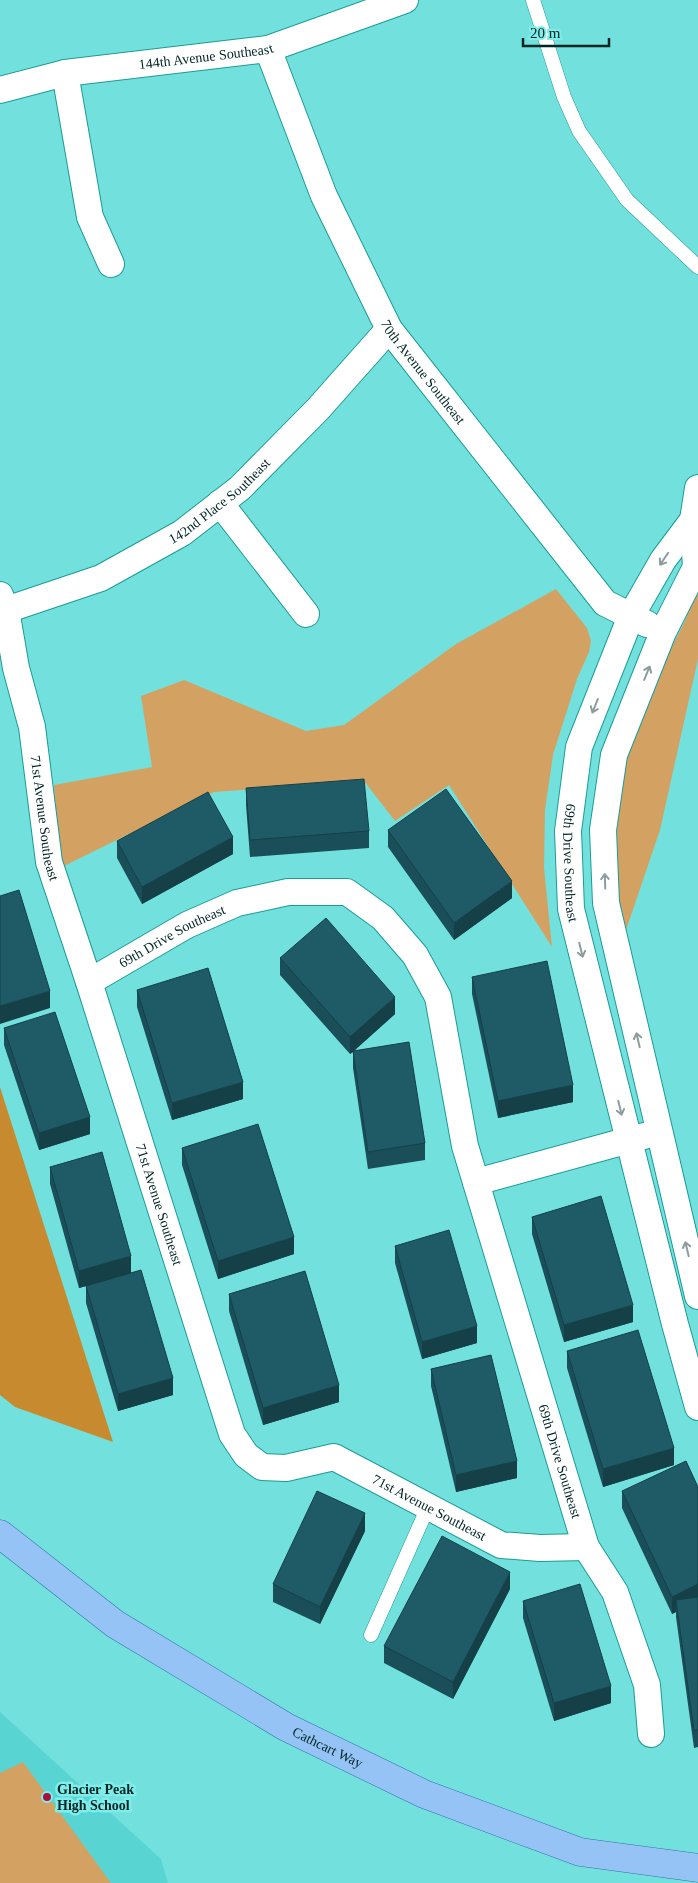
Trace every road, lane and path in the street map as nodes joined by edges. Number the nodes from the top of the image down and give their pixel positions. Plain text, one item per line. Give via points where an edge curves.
1 (405, 0) edge
2 (533, 0) edge
3 (268, 48) junction
4 (65, 73) junction
5 (0, 90) edge
6 (111, 264) dead end
7 (698, 267) edge
8 (389, 329) junction
9 (698, 488) edge
10 (220, 503) junction
11 (693, 520) junction
12 (3, 603) edge
13 (306, 614) dead end
14 (631, 616) junction
15 (663, 632) junction
16 (89, 982) junction
17 (659, 1132) junction
18 (628, 1140) junction
19 (476, 1182) junction
20 (698, 1296) edge
21 (698, 1407) edge
22 (428, 1507) junction
23 (0, 1534) edge
24 (586, 1547) junction
25 (371, 1635) dead end
26 (651, 1734) dead end
27 (698, 1868) edge

1 - 3 street, 144th Avenue Southeast
2 - 7 lane via 564,97 579,131 627,200
3 - 4 street, 144th Avenue Southeast
3 - 8 street, 70th Avenue Southeast via 324,196
4 - 5 street, 144th Avenue Southeast
4 - 6 street via 90,217
8 - 10 street, 142nd Place Southeast via 318,409 240,488
8 - 14 street, 70th Avenue Southeast via 604,603
9 - 11 street, 69th Drive Southeast
10 - 12 street, 142nd Place Southeast via 182,533 101,578
10 - 13 street
11 -> 14 street, 69th Drive Southeast via 663,560
11 - 15 street, 69th Drive Southeast via 696,567
12 - 16 street, 71st Avenue Southeast via 32,727 49,862
14 - 15 street, 70th Avenue Southeast
14 -> 18 street, 69th Drive Southeast via 579,747 568,831 571,909
17 -> 15 street, 69th Drive Southeast via 606,904 602,830 614,754
16 - 19 street, 69th Drive Southeast via 187,925 237,904 288,892 347,892 383,918 415,955 438,997 465,1146
16 - 22 street, 71st Avenue Southeast via 232,1434 246,1455 262,1466 286,1468 334,1457
17 - 18 street
20 -> 17 street, 69th Drive Southeast
18 - 19 street
18 - 21 street, 69th Drive Southeast
19 - 24 street, 69th Drive Southeast
22 - 24 street, 71st Avenue Southeast via 501,1545
22 - 25 lane
23 - 27 main road, Cathcart Way via 114,1624 286,1727 424,1794 580,1852
24 - 26 street, 69th Drive Southeast via 615,1592 646,1685

